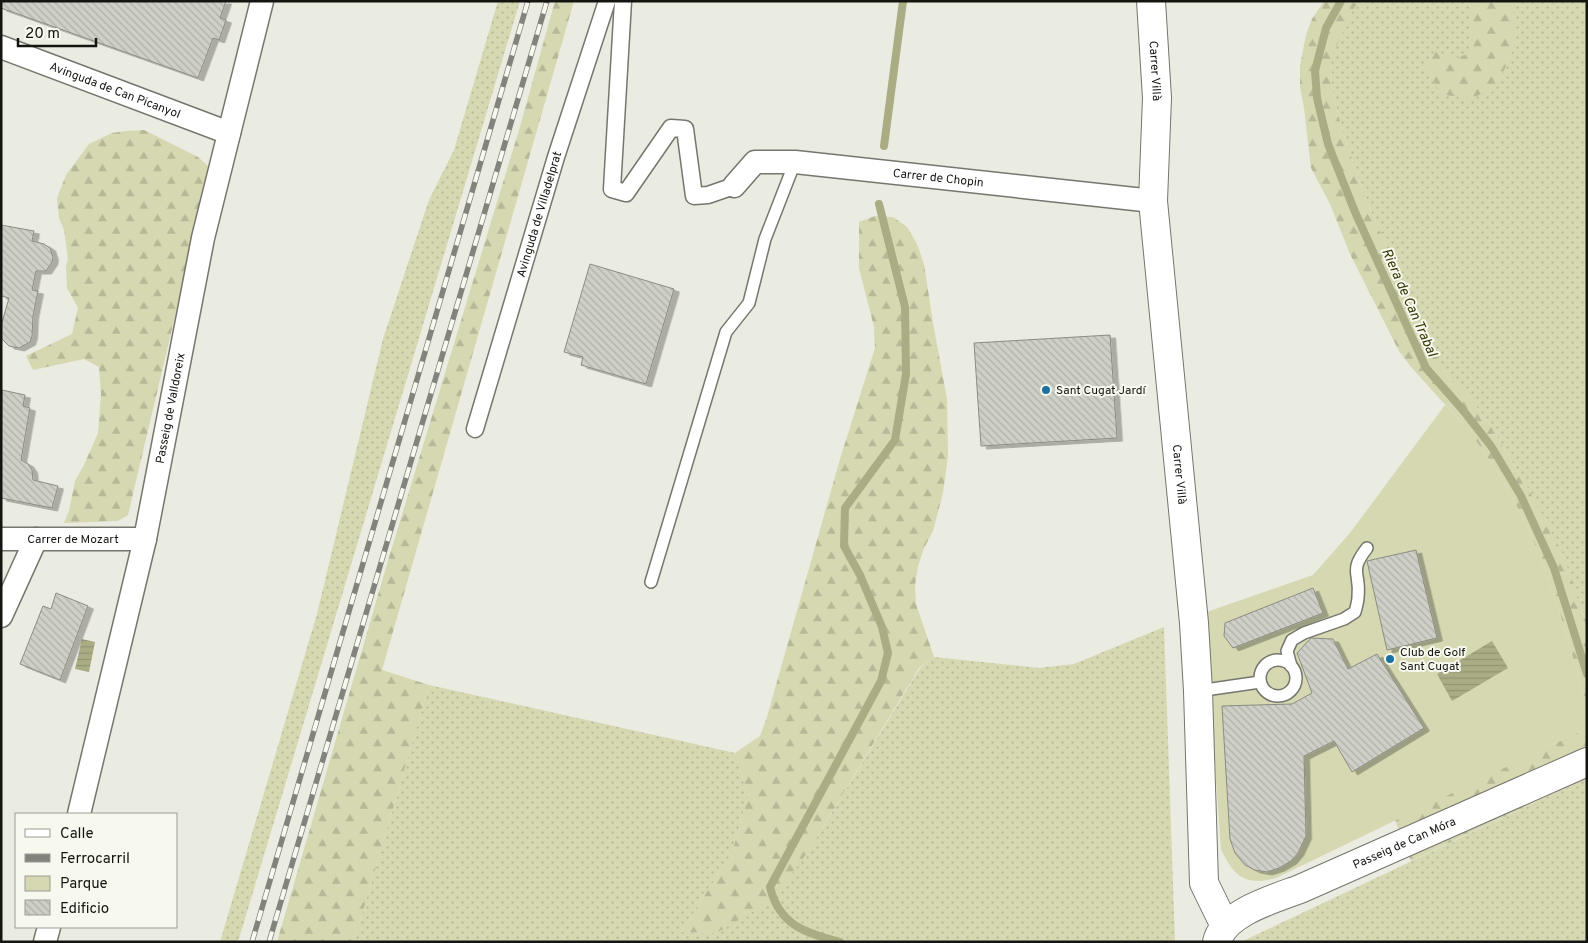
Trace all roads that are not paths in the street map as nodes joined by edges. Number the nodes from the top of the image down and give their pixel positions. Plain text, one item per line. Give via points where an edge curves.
1 (262, 1) edge
2 (607, 1) edge
3 (623, 1) edge
4 (1150, 1) edge
5 (1, 47) edge
6 (229, 133) junction
7 (794, 162) junction
8 (734, 186) joint
9 (1153, 201) junction
10 (475, 430) dead end
11 (1, 539) edge
12 (36, 539) junction
13 (145, 539) junction
14 (1367, 548) dead end
15 (651, 582) dead end
16 (1, 616) edge
17 (1291, 666) junction
18 (1260, 682) junction
19 (1198, 691) junction
20 (1587, 762) edge
21 (79, 813) edge
22 (48, 928) edge
23 (1221, 934) edge
24 (44, 942) edge

1 - 6 street, Passeig de Valldoreix
2 - 10 street, Avinguda de Villadelprat via 556,157
3 - 8 street via 612,189 626,193 671,128 685,129 694,196
4 - 9 street, Carrer Villà via 1157,98
5 - 6 street, Avinguda de Can Picanyol
6 - 13 street, Passeig de Valldoreix via 204,238
7 - 8 street, Carrer de Chopin via 755,162
7 - 9 street, Carrer de Chopin
7 - 15 lane via 765,239 749,303 726,332
9 - 19 street, Carrer Villà
11 - 12 street, Carrer de Mozart
12 - 13 street, Carrer de Mozart
12 - 16 street
13 - 21 street, Passeig de Valldoreix
14 - 17 lane via 1358,560 1359,596 1354,612 1292,640 1287,651
17 - 18 lane via 1282,661 1270,662 1262,672
17 - 18 lane via 1296,683 1287,694 1269,694
18 - 19 lane
19 - 23 street, Carrer Villà via 1204,883
20 - 23 street, Passeig de Can Móra via 1257,906
22 - 24 street

